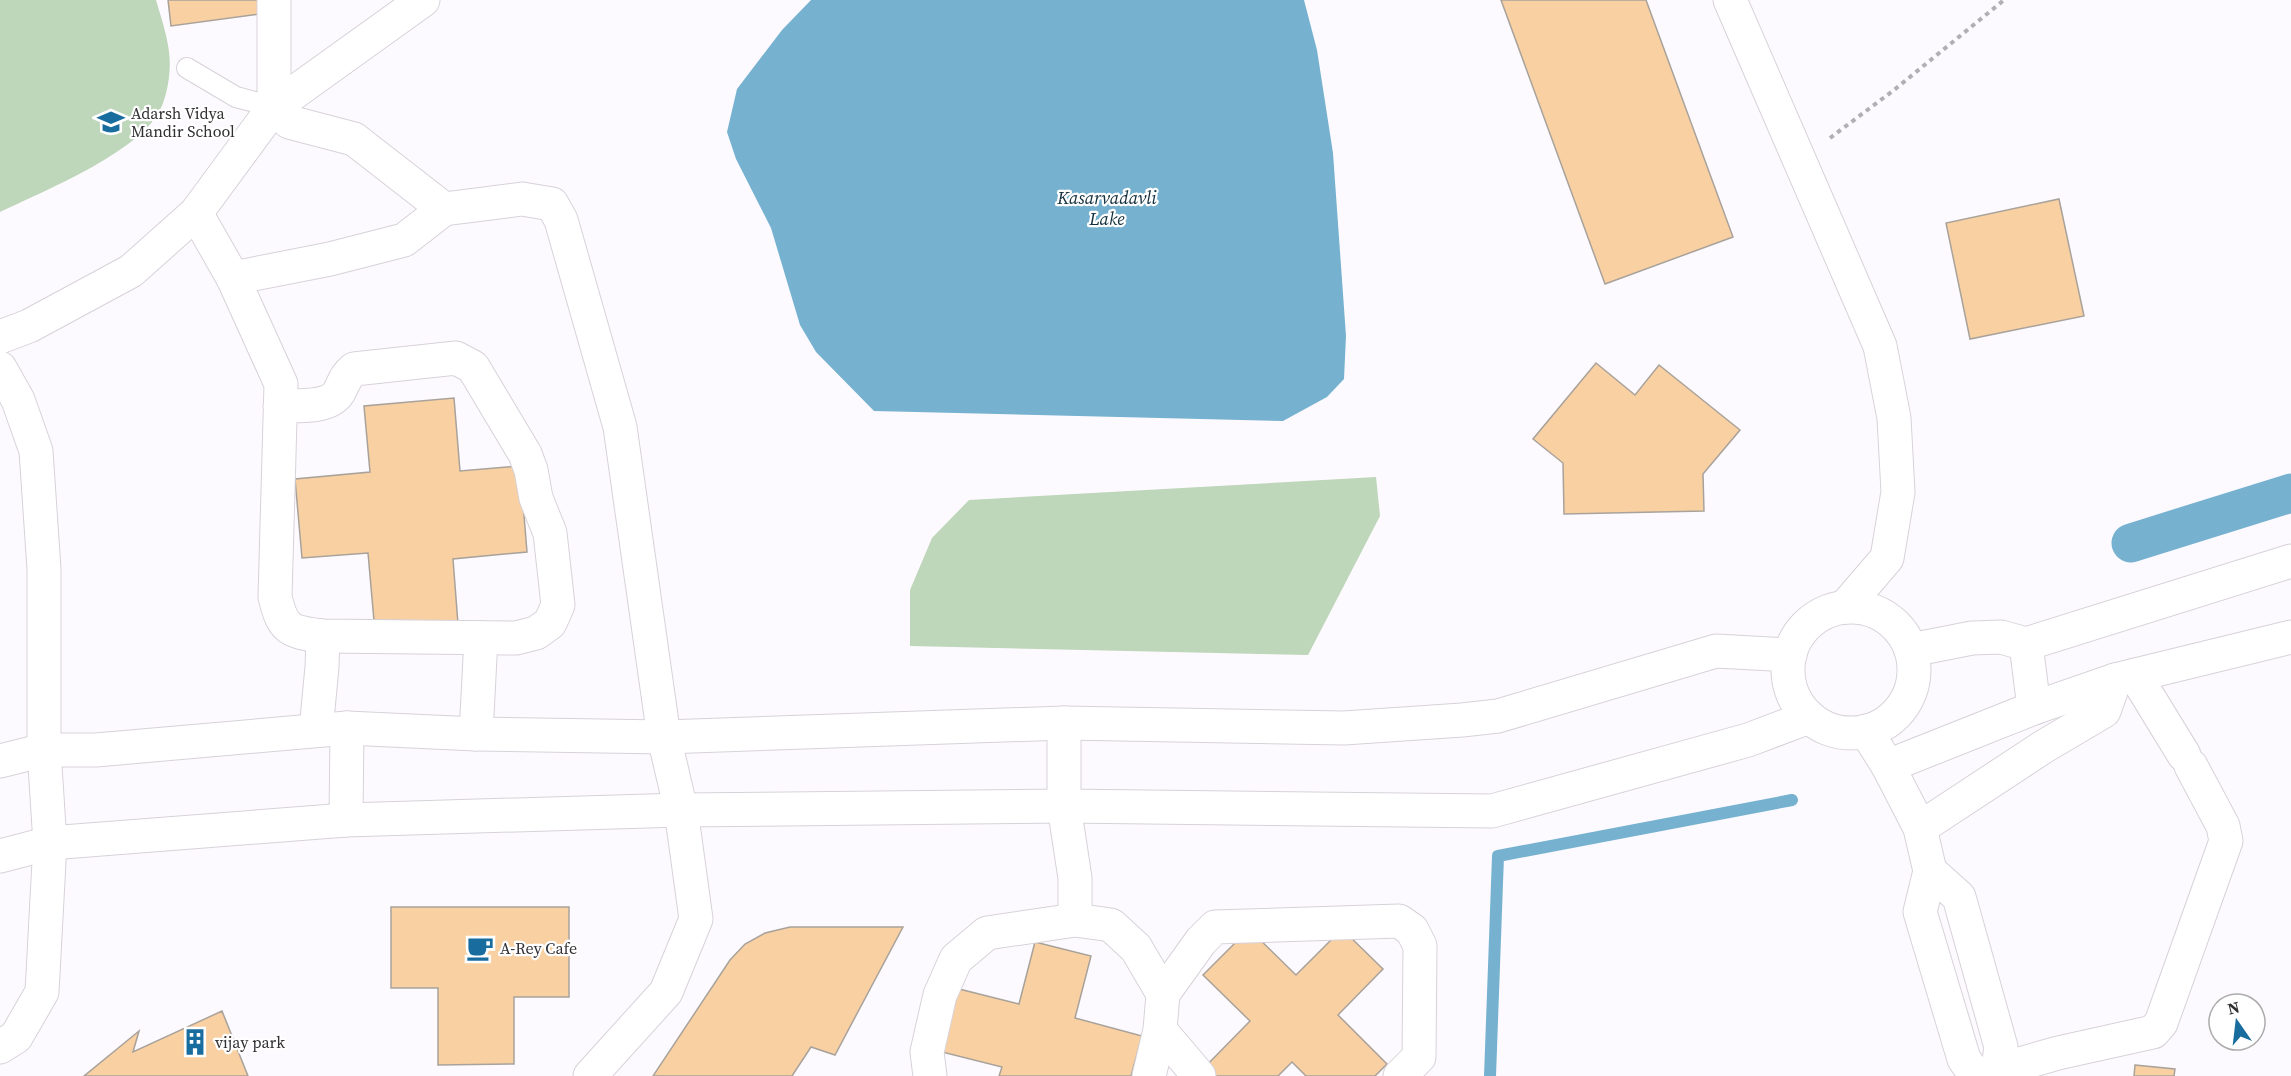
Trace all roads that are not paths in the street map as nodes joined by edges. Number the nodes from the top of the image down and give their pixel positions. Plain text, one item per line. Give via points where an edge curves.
1 (274, 0) edge
2 (423, 0) edge
3 (1730, 0) edge
4 (187, 68) dead end
5 (274, 107) junction
6 (444, 210) junction
7 (196, 213) junction
8 (233, 278) junction
9 (0, 337) edge
10 (0, 368) edge
11 (280, 406) junction
12 (2291, 561) edge
13 (1845, 607) junction
14 (322, 636) junction
15 (2291, 637) edge
16 (481, 638) junction
17 (2026, 644) junction
18 (1911, 650) junction
19 (1790, 655) junction
20 (2125, 677) junction
21 (2034, 708) junction
22 (1809, 717) junction
23 (1064, 723) junction
24 (332, 729) junction
25 (1866, 731) junction
26 (476, 734) junction
27 (664, 737) junction
28 (44, 750) junction
29 (0, 761) edge
30 (1888, 766) junction
31 (1064, 806) junction
32 (681, 810) junction
33 (346, 820) junction
34 (1920, 828) junction
35 (50, 843) junction
36 (0, 856) edge
37 (1074, 920) junction
38 (1162, 994) junction
39 (1160, 1030) junction
40 (0, 1047) edge
41 (925, 1074) edge
42 (1987, 1074) edge
43 (590, 1076) edge
44 (1149, 1076) edge
45 (1199, 1076) edge
46 (1400, 1076) edge

1 - 5 street
2 - 5 street
3 - 13 street via 1880,346 1894,418 1898,492 1887,558
4 - 5 lane via 236,97
5 - 6 street via 289,122 354,139
5 - 7 street
6 - 8 street via 404,240
6 - 27 street via 522,199 552,204 561,220 620,427
7 - 8 street
7 - 9 street via 131,271 29,326
8 - 11 street via 281,384
10 - 28 street via 18,400 36,451 44,569
11 - 14 street via 275,597 280,619 296,633
11 - 16 street via 327,403 338,394 346,375 354,369 456,358 473,367 525,453 550,533 558,605 550,623 536,633 516,638
12 - 17 street
13 - 18 street via 1866,608 1886,617
13 - 19 street via 1824,612 1807,624
14 - 16 street
14 - 24 street via 322,667
15 - 20 street
16 - 26 street
17 - 18 street via 2001,637 1972,638
17 - 21 street
18 - 25 street via 1911,691 1885,723
19 - 22 street via 1789,682 1796,701
19 - 23 street via 1716,651 1498,716 1462,720 1344,728
20 - 21 street
20 - 34 street via 2104,711
20 - 42 street via 2187,761 2223,826 2226,841 2161,1023 2153,1032
21 - 30 street
22 - 25 street via 1826,728 1846,733
22 - 31 street via 1748,740 1492,811
23 - 27 street
23 - 31 street
24 - 26 street
24 - 28 street via 96,750
24 - 33 street
25 - 30 street
26 - 27 street
27 - 32 street
28 - 29 street
28 - 35 street
30 - 34 street
31 - 32 street
31 - 37 street via 1075,878
32 - 33 street
32 - 43 street via 696,919 666,992
33 - 35 street
34 - 42 street via 1930,871 1920,912 1964,1059
35 - 36 street
35 - 40 street via 42,992 16,1037
37 - 38 street via 1111,925 1136,948
37 - 41 street via 987,933 956,959 940,995
38 - 39 street
38 - 46 street via 1215,927 1399,921 1412,930 1420,946 1419,1057
39 - 44 street
39 - 45 street

